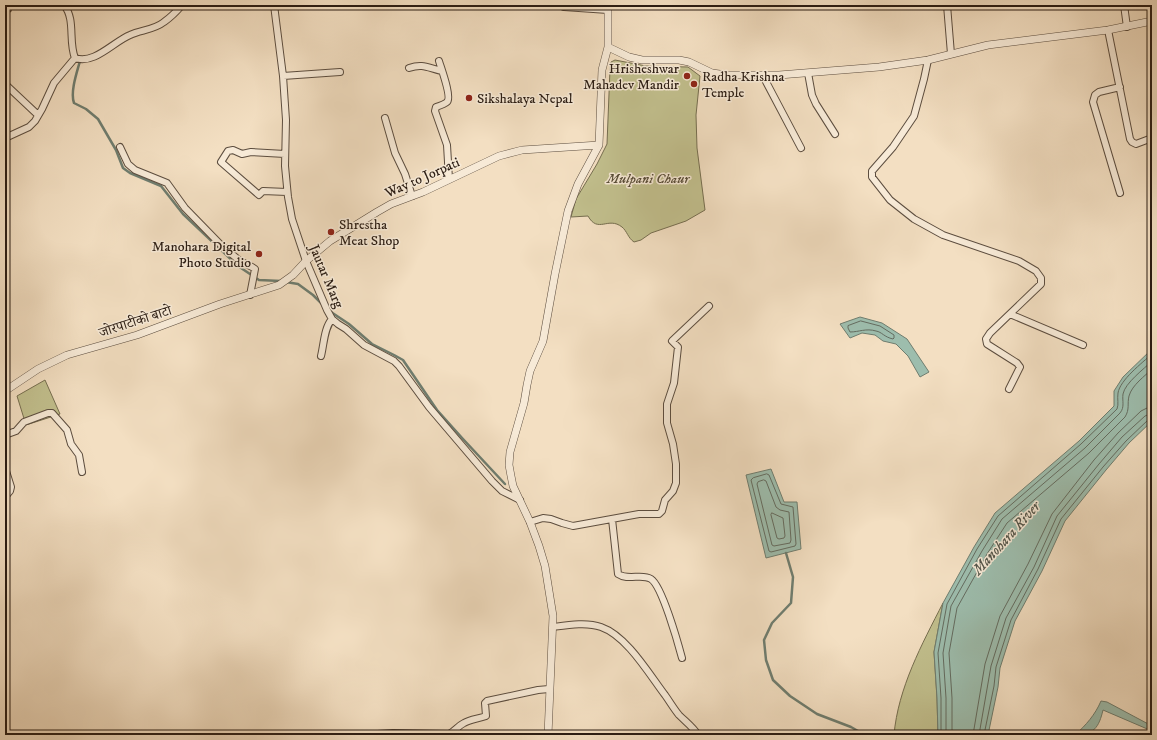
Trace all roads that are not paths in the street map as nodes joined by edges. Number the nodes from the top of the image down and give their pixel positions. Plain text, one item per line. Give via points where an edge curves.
1 (64, 5) edge
2 (182, 5) edge
3 (274, 5) edge
4 (947, 5) edge
5 (1124, 5) edge
6 (564, 7) dead end
7 (608, 7) edge
8 (1152, 21) edge
9 (1127, 27) junction
10 (1108, 30) junction
11 (608, 47) junction
12 (951, 54) junction
13 (75, 58) junction
14 (928, 60) junction
15 (439, 61) dead end
16 (409, 68) dead end
17 (442, 71) junction
18 (340, 72) dead end
19 (808, 73) junction
20 (283, 76) junction
21 (763, 76) junction
22 (5, 84) edge
23 (1120, 87) junction
24 (38, 115) junction
25 (385, 118) dead end
26 (836, 134) dead end
27 (5, 138) edge
28 (1152, 138) edge
29 (598, 145) junction
30 (120, 147) dead end
31 (801, 148) dead end
32 (285, 154) junction
33 (449, 180) junction
34 (287, 192) junction
35 (1120, 193) dead end
36 (412, 196) junction
37 (306, 261) junction
38 (279, 286) joint
39 (250, 296) junction
40 (709, 306) dead end
41 (1010, 314) junction
42 (332, 319) junction
43 (1083, 345) dead end
44 (321, 356) dead end
45 (1010, 390) dead end
46 (5, 391) edge
47 (5, 435) edge
48 (5, 468) edge
49 (82, 472) dead end
50 (5, 497) edge
51 (520, 500) junction
52 (612, 519) junction
53 (530, 522) junction
54 (553, 627) junction
55 (682, 658) dead end
56 (549, 689) junction
57 (362, 735) edge
58 (548, 735) edge
59 (698, 735) edge

1 - 13 street via 70,16 72,52
2 - 13 street via 158,26 124,38 104,52 81,60
3 - 20 street, Jautar Marg
4 - 12 street
5 - 9 street
6 - 7 street
7 - 11 street
8 - 9 street
9 - 10 street
10 - 12 street via 988,45
10 - 23 street
11 - 21 street via 628,57 642,60 679,60 712,73
11 - 29 street via 602,70
12 - 14 street
13 - 24 street via 54,83
14 - 19 street
14 - 41 street via 914,116 894,147 872,171 872,177 890,200 920,222 943,235 1019,261 1036,271 1041,284
15 - 17 street
16 - 17 street via 418,65
17 - 33 street via 449,99 436,107 435,112 446,141
18 - 20 street
19 - 21 street
19 - 26 street via 816,104
20 - 32 street, Jautar Marg
21 - 31 street
22 - 24 street
23 - 28 street via 1132,142 1136,144
23 - 35 street via 1099,92 1093,102
24 - 27 street via 28,127
25 - 36 street via 394,153 405,174
29 - 33 street, Way to Jorpati via 522,150 499,156
29 - 51 street via 578,184 568,211 543,341 530,371 510,452 509,465 513,486
30 - 39 street via 128,164 134,170 167,183 202,227 240,261 252,267 255,273
32 - 34 street, Jautar Marg
32 - 34 street via 242,154 233,150 228,151 221,162 258,195 263,191
33 - 36 street, Way to Jorpati
34 - 37 street, Jautar Marg via 292,219
36 - 37 street, Way to Jorpati via 377,212 330,241
37 - 38 street, Way to Jorpati via 294,276
37 - 42 street, Jautar Marg
38 - 39 street, जोरपाटीको बाटो
39 - 46 street, जोरपाटीको बाटो via 220,304 137,335 67,355 38,369
40 - 52 street via 672,341 678,347 674,383 667,404 667,423 676,464 676,483 673,491 665,500 659,514 639,514
41 - 43 street
41 - 45 street via 986,339 987,344 1020,367
42 - 44 street via 326,330
42 - 51 street, Jautar Marg via 364,345 397,363 492,481
47 - 49 street via 16,431 24,422 52,413 67,430 71,444 79,455
48 - 50 street via 11,487
51 - 53 street
52 - 53 street via 573,526 543,518
52 - 55 street via 618,574 622,577 646,577 655,582 673,624
53 - 54 street via 545,566
54 - 56 street
54 - 59 street via 591,625 602,627 615,635 646,668 679,715
56 - 57 street via 487,701 486,716 467,721 449,734
56 - 58 street

